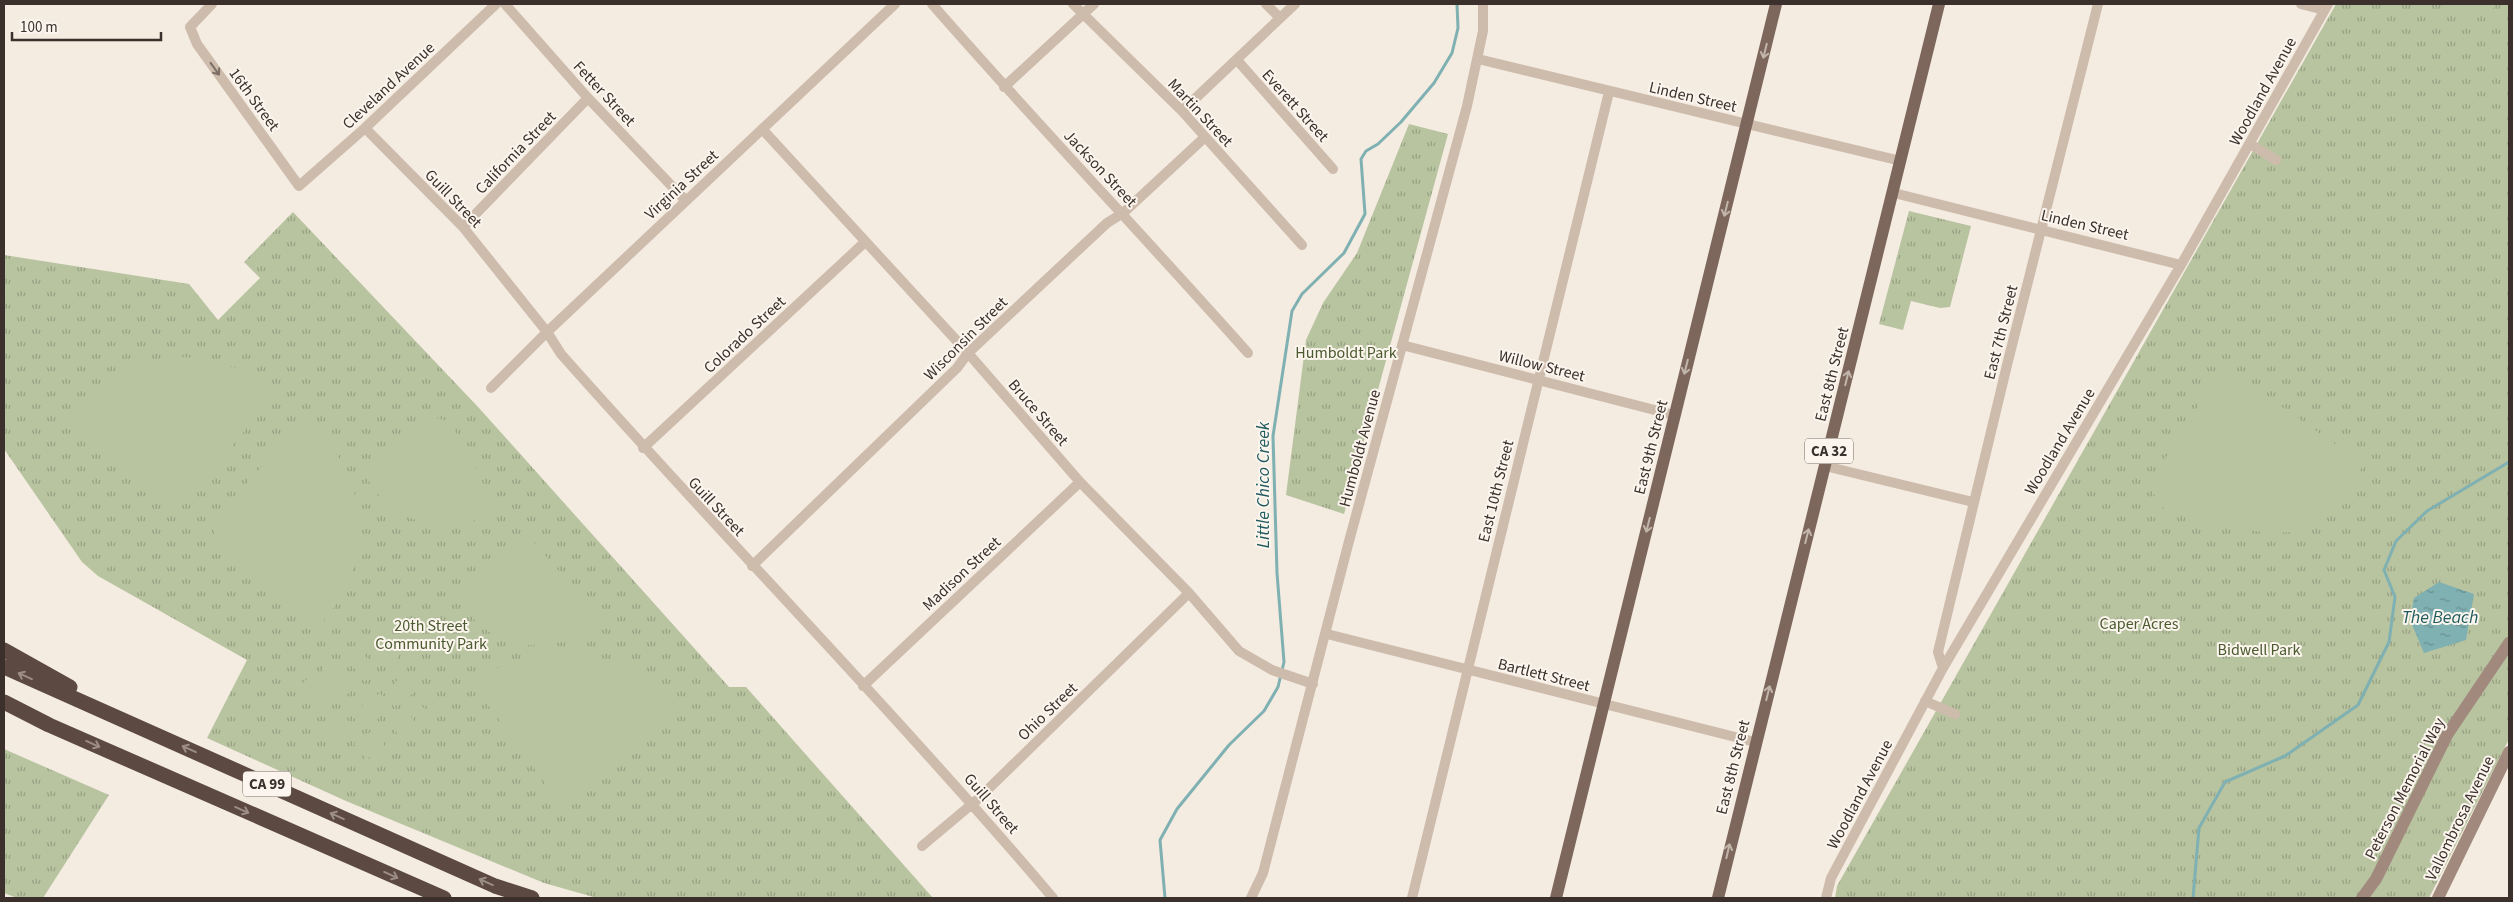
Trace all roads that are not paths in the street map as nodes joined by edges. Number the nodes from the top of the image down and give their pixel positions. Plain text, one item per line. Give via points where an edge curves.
1 (212, 4) edge
2 (496, 4) edge
3 (505, 4) edge
4 (894, 4) edge
5 (932, 4) edge
6 (1073, 4) edge
7 (1094, 4) edge
8 (1266, 4) edge
9 (1295, 4) edge
10 (1483, 4) edge
11 (1776, 4) edge
12 (1939, 4) edge
13 (2098, 4) edge
14 (2301, 4) edge
15 (2326, 7) edge
16 (1083, 14) junction
17 (1280, 18) junction
18 (1478, 59) junction
19 (1237, 60) junction
20 (1004, 87) junction
21 (1610, 92) junction
22 (588, 98) junction
23 (1182, 111) junction
24 (1747, 124) junction
25 (364, 128) junction
26 (762, 130) junction
27 (1204, 138) junction
28 (2250, 144) junction
29 (2276, 160) dead end
30 (1901, 161) junction
31 (1333, 169) dead end
32 (300, 186) joint
33 (1894, 193) junction
34 (685, 200) junction
35 (1123, 213) junction
36 (463, 228) junction
37 (2041, 229) junction
38 (865, 242) junction
39 (1302, 244) dead end
40 (2181, 265) junction
41 (547, 332) junction
42 (1402, 345) junction
43 (968, 353) junction
44 (1248, 353) dead end
45 (1538, 379) junction
46 (490, 388) dead end
47 (1674, 415) junction
48 (643, 448) junction
49 (1825, 466) junction
50 (1080, 482) junction
51 (1973, 502) junction
52 (752, 566) junction
53 (1189, 593) junction
54 (1327, 634) junction
55 (2509, 643) edge
56 (4, 650) edge
57 (4, 667) edge
58 (1943, 668) junction
59 (1467, 670) junction
60 (1313, 684) junction
61 (863, 686) junction
62 (1925, 701) junction
63 (4, 702) edge
64 (1605, 704) junction
65 (102, 710) junction
66 (4, 711) edge
67 (1955, 714) dead end
68 (49, 725) junction
69 (1755, 742) junction
70 (2509, 752) edge
71 (972, 803) junction
72 (922, 846) dead end
73 (444, 898) edge
74 (532, 898) edge
75 (1054, 898) edge
76 (1251, 898) edge
77 (1412, 898) edge
78 (1556, 898) edge
79 (1718, 898) edge
80 (1826, 898) edge
81 (2362, 898) edge
82 (2438, 898) edge

1 -> 32 street, 16th Street via 190,27 196,44
2 - 25 street, Cleveland Avenue
3 - 22 street, Fetter Street
4 - 26 street, Virginia Street
5 - 20 street, Jackson Street
6 - 16 street, Martin Street
7 - 16 street
8 - 17 street
9 - 17 street
10 - 18 street, Humboldt Avenue
11 -> 24 main road, East 9th Street
12 - 30 main road, East 8th Street / CA 32
13 - 37 street, East 7th Street
14 - 15 street
15 - 28 street, Woodland Avenue
16 - 20 street
16 - 23 street, Martin Street
17 - 19 street
18 - 21 street, Linden Street
18 - 42 street, Humboldt Avenue
19 - 23 street
19 - 31 street, Everett Street
20 - 35 street, Jackson Street
21 - 24 street, Linden Street
21 - 45 street, East 10th Street
22 - 34 street, Fetter Street
22 - 36 street, California Street
23 - 27 street, Martin Street
24 - 30 street, Linden Street
24 -> 47 main road, East 9th Street
25 - 32 street, Cleveland Avenue
25 - 36 street, Guill Street
26 - 34 street, Virginia Street
26 - 38 street, Bruce Street
27 - 35 street, Wisconsin Street
27 - 39 street, Martin Street
28 - 29 street
28 - 40 street, Woodland Avenue
30 - 33 main road, East 8th Street / CA 32
33 - 37 street, Linden Street
49 -> 33 main road, East 8th Street / CA 32
34 - 41 street, Virginia Street
35 - 43 street, Wisconsin Street via 1107,223
35 - 44 street, Jackson Street
36 - 41 street, Guill Street
37 - 40 street, Linden Street
37 - 51 street, East 7th Street
38 - 43 street, Bruce Street
38 - 48 street, Colorado Street
40 - 58 street, Woodland Avenue
41 - 46 street, Virginia Street
41 - 48 street, Guill Street via 561,354
42 - 45 street, Willow Street
42 - 54 street, Humboldt Avenue
43 - 50 street, Bruce Street
43 - 52 street, Wisconsin Street via 957,368
45 - 47 street, Willow Street
45 - 59 street, East 10th Street
47 -> 64 main road, East 9th Street
48 - 52 street, Guill Street
49 - 51 street
69 -> 49 main road, East 8th Street / CA 32
50 - 53 street, Bruce Street
50 - 61 street, Madison Street
51 - 58 street, East 7th Street via 1938,652
52 - 61 street, Guill Street
53 - 60 street, Bruce Street via 1238,651 1272,670
53 - 71 street, Ohio Street
54 - 59 street, Bartlett Street
54 - 60 street, Humboldt Avenue
55 - 81 street, Peterson Memorial Way via 2448,735 2376,879
56 - 65 highway via 70,687
65 -> 57 highway, CA 99
58 - 62 street, Woodland Avenue
59 - 64 street, Bartlett Street
59 - 77 street, East 10th Street
60 - 76 street, Humboldt Avenue via 1263,873
61 - 71 street, Guill Street
62 - 67 street
62 - 80 street, Woodland Avenue via 1831,878
63 - 68 highway, CA 99
64 - 69 street, Bartlett Street
64 - 78 main road, East 9th Street
74 -> 65 highway, CA 99 via 495,886
66 - 68 highway
68 -> 73 highway, CA 99
79 -> 69 main road, East 8th Street / CA 32
70 - 82 street, Vallombrosa Avenue
71 - 72 street, Ohio Street
71 - 75 street, Guill Street

